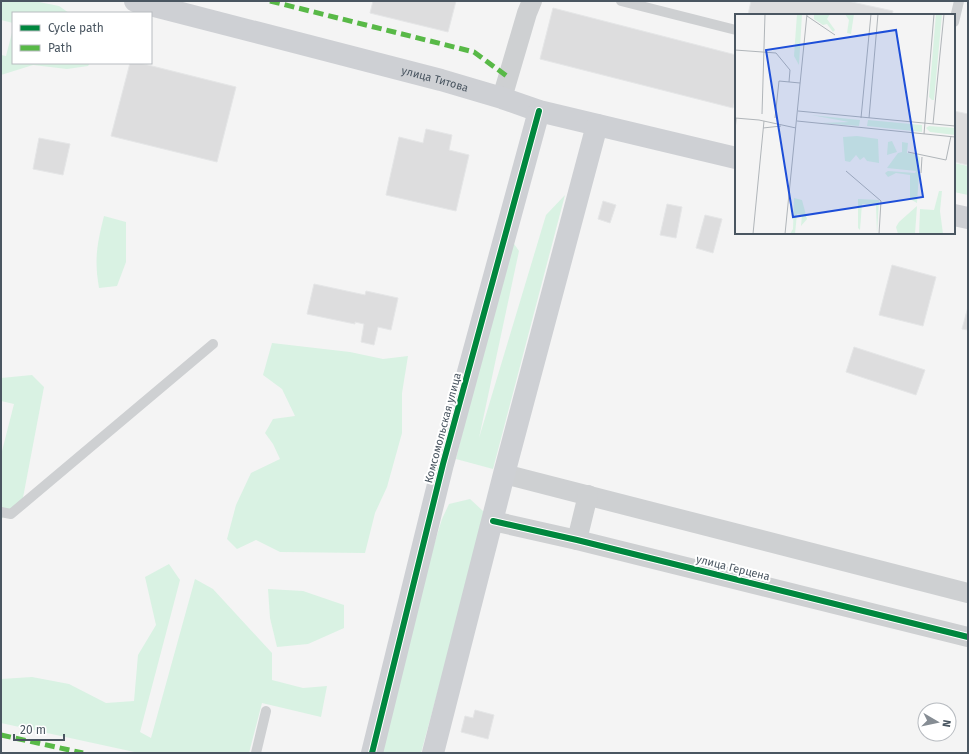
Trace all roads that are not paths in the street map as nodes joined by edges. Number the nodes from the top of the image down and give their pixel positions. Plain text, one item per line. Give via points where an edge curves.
1 (134, 1) edge
2 (621, 1) edge
3 (959, 1) edge
4 (527, 5) edge
5 (955, 18) edge
6 (735, 30) edge
7 (502, 98) junction
8 (539, 111) junction
9 (597, 125) junction
10 (735, 158) edge
11 (955, 215) edge
12 (968, 218) edge
13 (213, 344) dead end
14 (504, 474) junction
15 (588, 495) junction
16 (1, 512) edge
17 (492, 521) junction
18 (576, 540) junction
19 (968, 593) edge
20 (968, 637) edge
21 (266, 711) dead end
22 (256, 753) edge
23 (372, 753) edge
24 (433, 753) edge

1 - 7 street, улица Титова
2 - 6 lane
3 - 5 lane
4 - 7 street
7 - 8 street, улица Титова
8 - 9 street, улица Титова
8 - 23 street, Комсомольская улица via 443,464
9 - 10 street, улица Титова
9 - 14 street
11 - 12 street
13 - 16 lane via 11,514
14 - 15 street
14 - 17 street
15 - 18 street
15 - 19 street
17 - 18 street, улица Герцена
17 - 24 street
18 - 20 street, улица Герцена
21 - 22 lane

